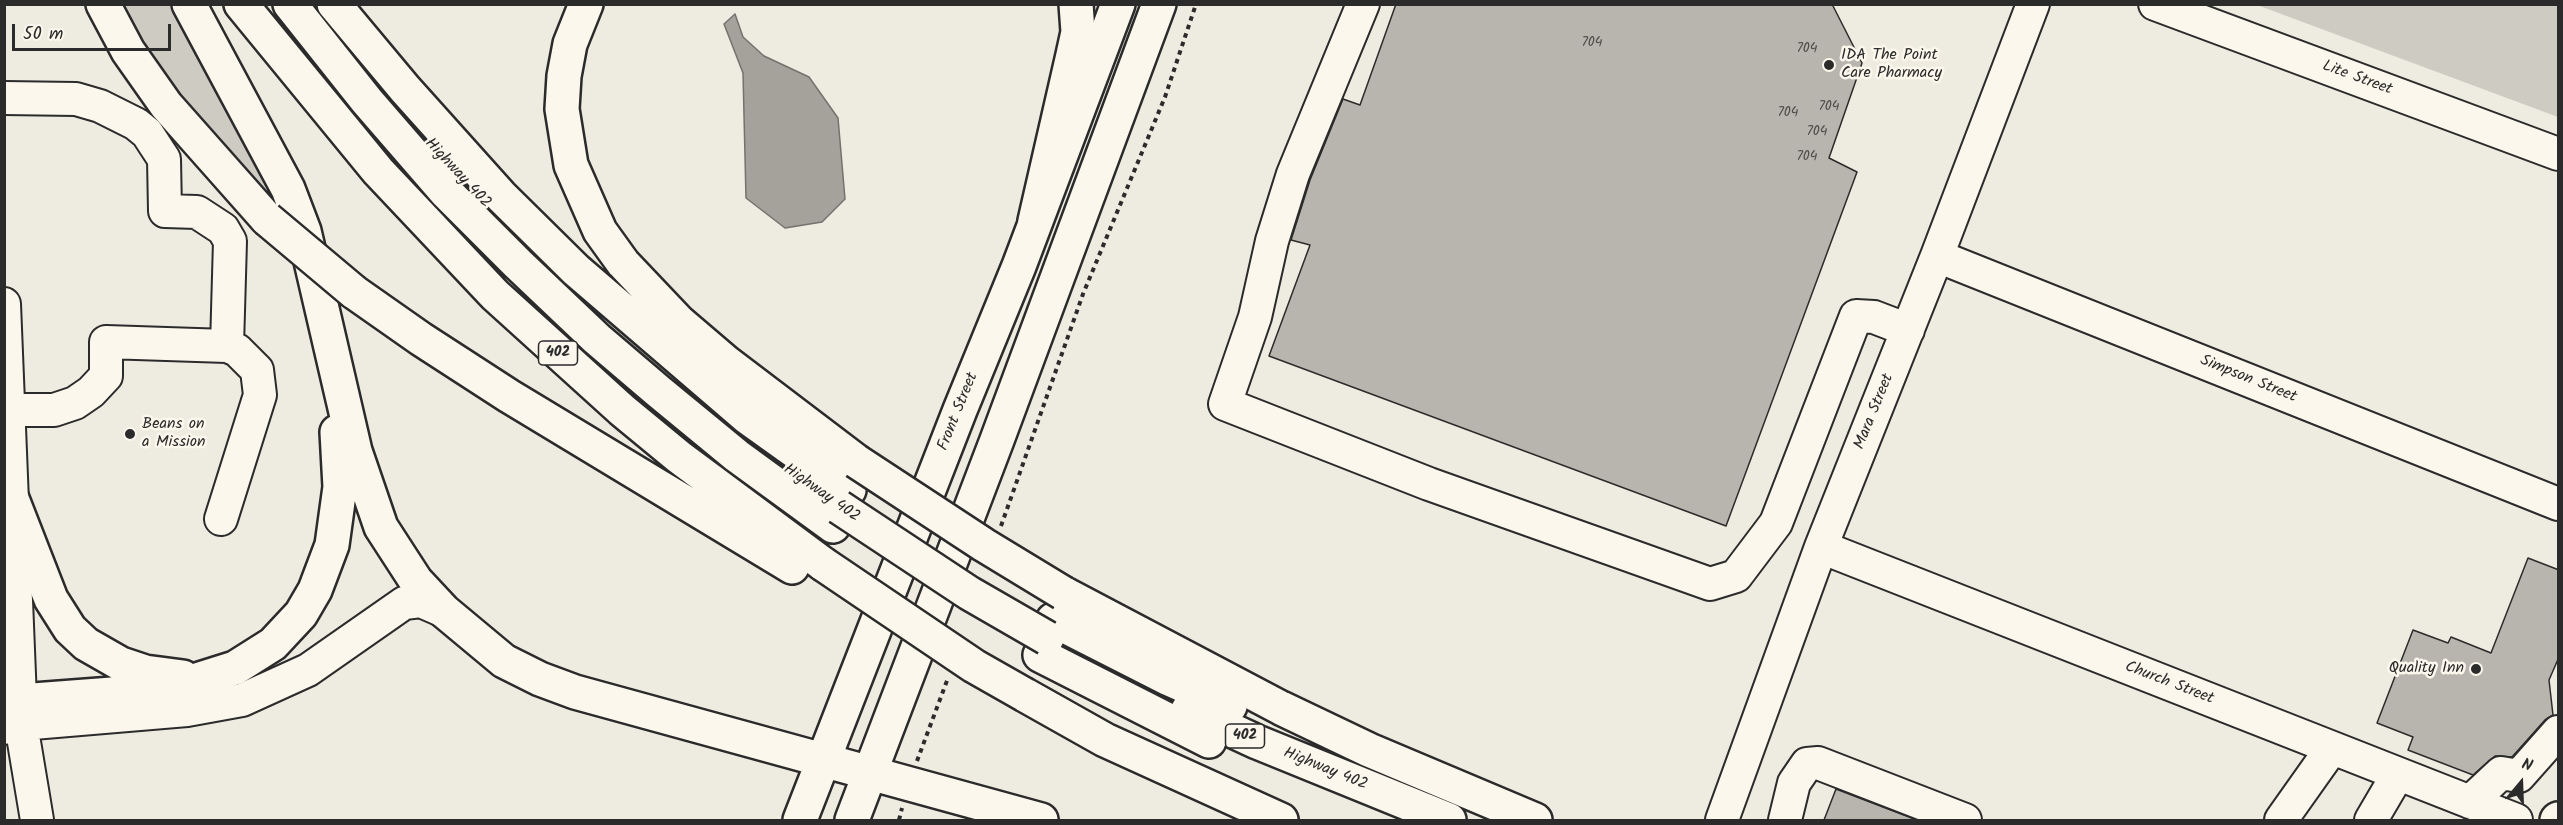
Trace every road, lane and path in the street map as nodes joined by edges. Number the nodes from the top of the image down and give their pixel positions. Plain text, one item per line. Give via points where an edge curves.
1 (103, 4) edge
2 (189, 4) edge
3 (241, 4) edge
4 (290, 4) edge
5 (311, 4) edge
6 (334, 4) edge
7 (586, 4) edge
8 (1076, 4) edge
9 (1118, 4) edge
10 (1159, 4) edge
11 (1196, 4) edge
12 (1363, 4) edge
13 (2034, 4) edge
14 (2155, 4) edge
15 (4, 98) edge
16 (2559, 154) edge
17 (1035, 221) junction
18 (1937, 256) junction
19 (4, 304) edge
20 (1908, 330) junction
21 (227, 346) junction
22 (334, 350) junction
23 (9, 410) junction
24 (844, 496) junction
25 (12, 499) junction
26 (2559, 504) edge
27 (221, 519) dead end
28 (999, 531) dead end
29 (1821, 547) junction
30 (819, 573) junction
31 (444, 611) junction
32 (1051, 626) junction
33 (963, 666) junction
34 (214, 675) junction
35 (15, 718) edge
36 (2559, 732) edge
37 (2332, 748) junction
38 (822, 761) junction
39 (870, 773) junction
40 (2398, 774) junction
41 (909, 783) junction
42 (2470, 802) junction
43 (36, 820) edge
44 (800, 820) edge
45 (852, 820) edge
46 (898, 820) edge
47 (1041, 820) edge
48 (1281, 820) edge
49 (1392, 820) edge
50 (1449, 820) edge
51 (1525, 820) edge
52 (1535, 820) edge
53 (1722, 820) edge
54 (1785, 820) edge
55 (1965, 820) edge
56 (2281, 820) edge
57 (2371, 820) edge
58 (2516, 820) edge

1 - 30 main road, bridge via 128,51 166,105 267,219 354,292 509,396
2 - 22 main road via 291,198 304,231
3 - 30 main road, 402 via 378,171 495,295 671,451
4 - 24 main road via 422,164 597,339 737,456
5 - 24 main road, Highway 402 / 402 via 388,98 551,270 612,328 739,435
6 - 24 main road via 485,178 576,270
7 - 24 main road via 570,44 562,109 571,165 600,231 628,270 679,322 769,396
8 - 17 main road via 1078,32
9 - 17 main road, Front Street
10 - 39 main road
11 - 28 path via 1165,97 1083,294
12 - 20 street via 1293,174 1272,241 1255,317 1225,405 1429,484 1710,584 1736,576 1776,523 1856,316 1874,317
13 - 18 street, Mara Street
14 - 16 street, Lite Street
15 - 21 street via 76,99 122,116 147,133 164,159 165,211 197,212 223,229 230,241
17 - 38 main road, Front Street
18 - 20 street, Mara Street
18 - 26 street, Simpson Street
19 - 23 street
20 - 29 street, Mara Street
21 - 23 street via 106,342 106,376 91,392 54,410
21 - 27 street via 237,350 257,370 260,395
22 - 31 main road via 356,451 381,527 416,581
22 - 34 main road via 340,487 332,545 315,590 289,628 255,657
23 - 25 street
24 - 32 main road, Highway 402 / 402, bridge via 959,587
24 - 32 main road, bridge via 984,545
25 - 34 main road via 51,599 70,629 86,644 121,664 145,672 179,677
25 - 35 street
29 - 37 street, Church Street
29 - 53 street, Mara Street
30 - 33 main road, 402, bridge
31 - 35 street via 421,601 404,603 309,670 242,700 187,710
31 - 38 main road via 504,661 540,679
32 - 49 main road via 1158,718
32 - 50 main road, Highway 402 / 402 via 1115,675 1257,742
32 - 51 main road via 1344,754
32 - 52 main road via 1281,708
33 - 41 path
33 - 48 main road, 402, bridge via 1105,740
34 - 35 main road via 165,690
35 - 43 street
36 - 42 street via 2518,776 2501,773
37 - 40 street, Church Street
37 - 56 street
38 - 39 main road
38 - 44 main road, Front Street
39 - 41 main road
39 - 45 main road
40 - 42 street, Church Street
40 - 57 street
41 - 46 path
41 - 47 main road
42 - 58 street, Church Street
54 - 55 street via 1794,783 1807,764 1818,763

